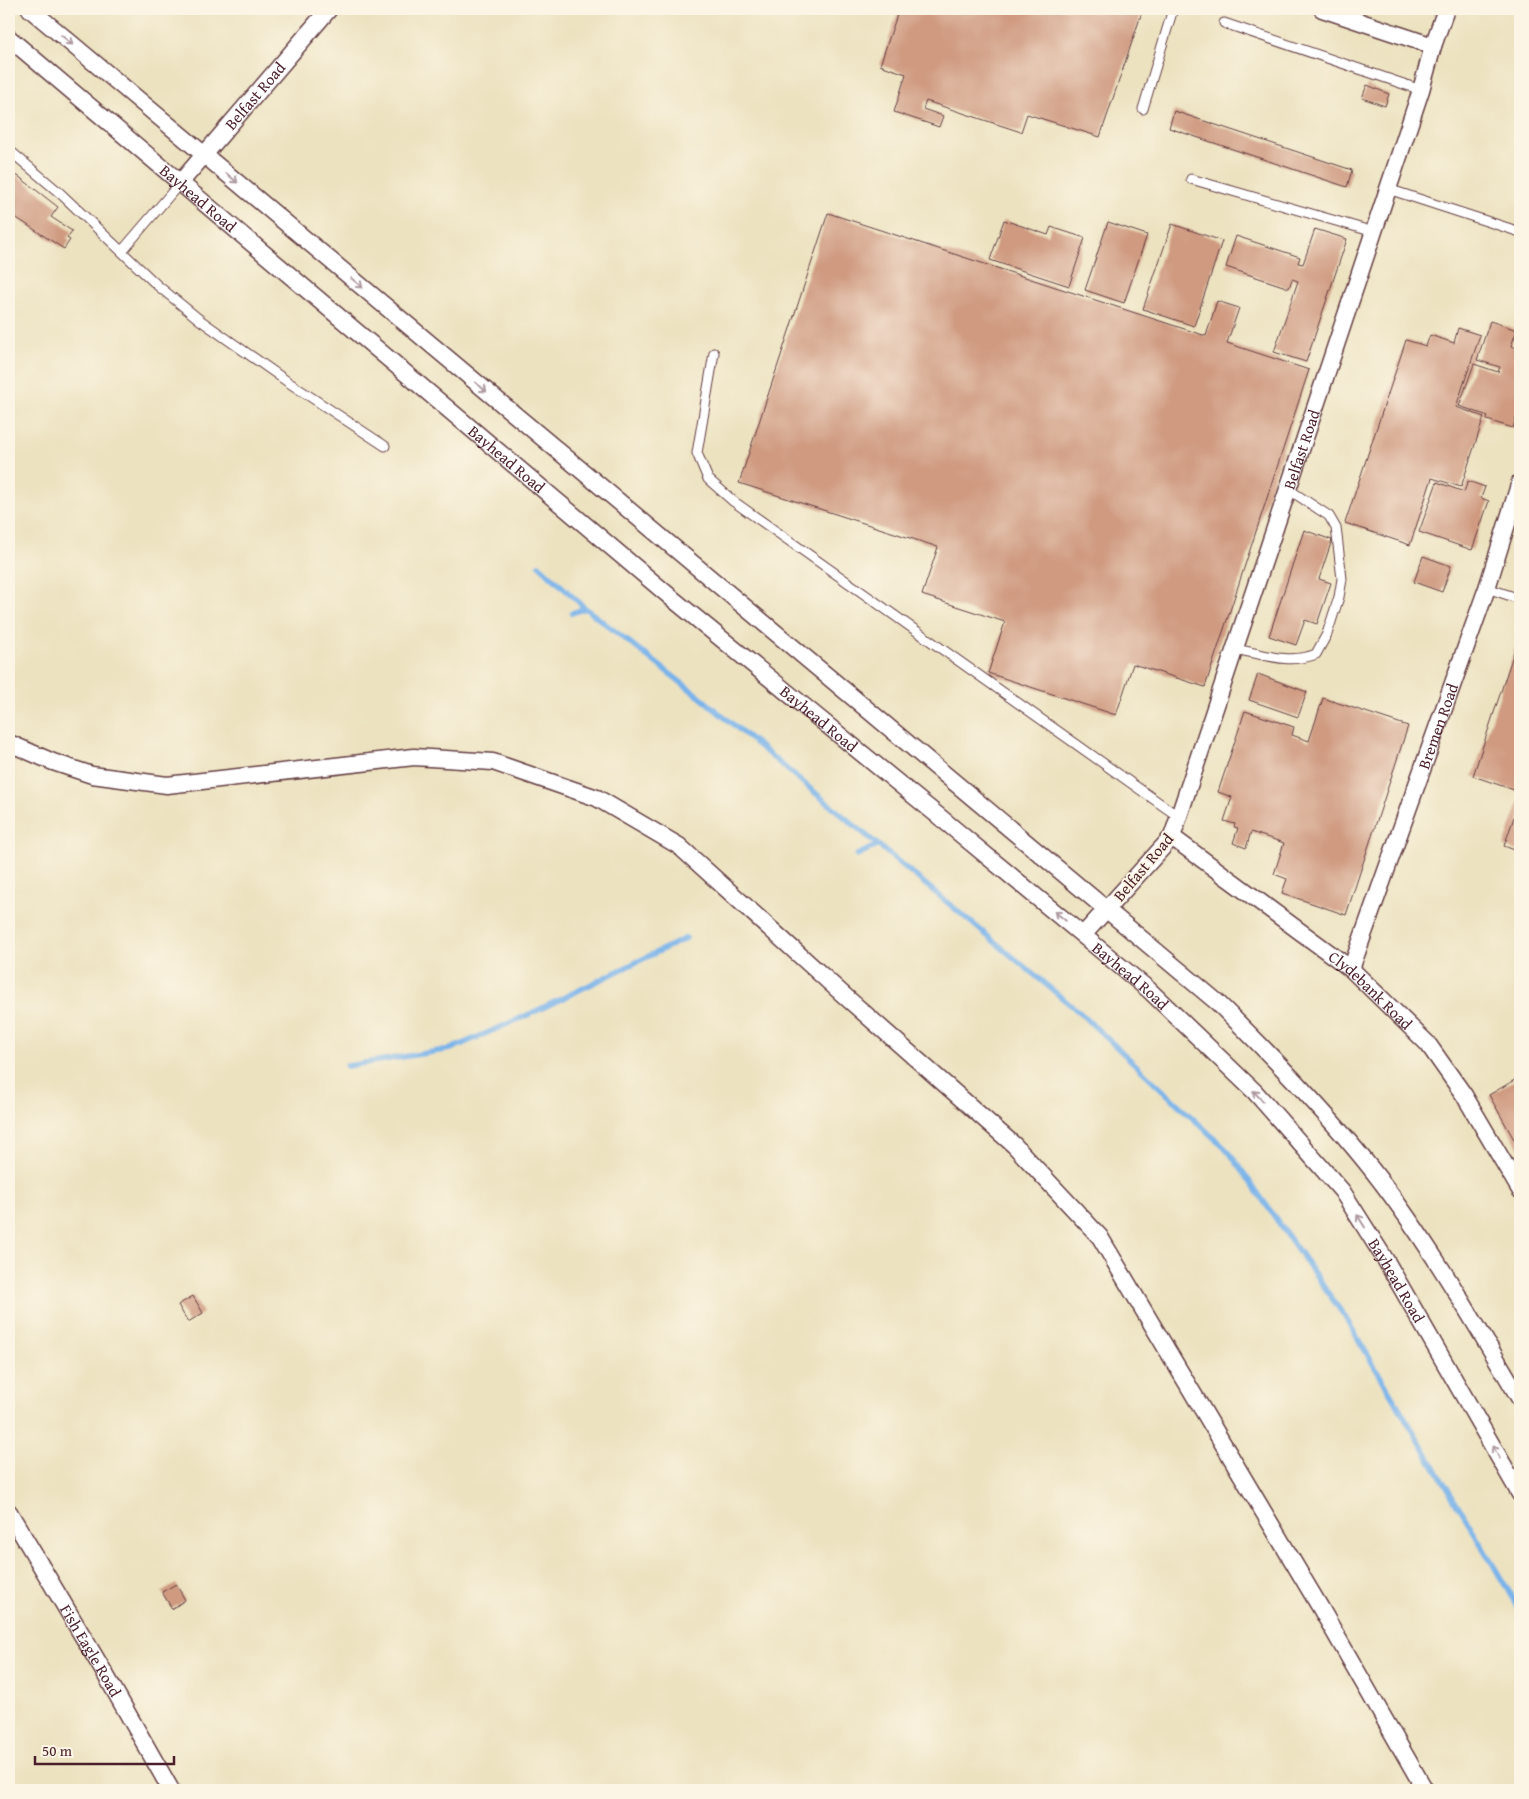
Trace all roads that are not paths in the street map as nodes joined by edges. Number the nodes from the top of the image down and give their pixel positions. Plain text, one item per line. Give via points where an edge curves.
1 (30, 9) edge
2 (328, 9) edge
3 (1173, 9) edge
4 (1322, 9) edge
5 (1446, 9) edge
6 (1224, 23) dead end
7 (9, 38) edge
8 (1433, 46) junction
9 (1421, 90) junction
10 (1143, 109) dead end
11 (9, 150) edge
12 (204, 155) junction
13 (1191, 179) dead end
14 (180, 183) junction
15 (1388, 189) junction
16 (1374, 232) junction
17 (1520, 232) edge
18 (122, 252) junction
19 (714, 353) dead end
20 (385, 446) dead end
21 (1520, 482) edge
22 (1288, 489) junction
23 (1487, 588) junction
24 (1520, 599) edge
25 (1235, 649) junction
26 (9, 743) edge
27 (1179, 817) junction
28 (1172, 837) junction
29 (1106, 910) junction
30 (1083, 935) junction
31 (1351, 969) junction
32 (1519, 1186) edge
33 (1520, 1400) edge
34 (1520, 1494) edge
35 (9, 1512) edge
36 (171, 1790) edge
37 (1425, 1790) edge

1 -> 12 street
2 - 12 street, Belfast Road
3 - 10 lane
4 - 8 street
5 - 8 street
6 - 9 lane
7 - 14 street, Bayhead Road
8 - 9 street, Belfast Road
9 - 15 street, Belfast Road
11 - 18 lane
12 - 14 street, Belfast Road
12 -> 29 street
13 - 16 lane
14 - 18 lane
30 -> 14 street, Bayhead Road via 674,600
15 - 16 street, Belfast Road
15 - 17 lane
16 - 22 street, Belfast Road
18 - 20 lane via 234,346
19 - 27 lane via 698,453 708,479 733,501
21 - 23 street, Bremen Road
22 - 25 street, Belfast Road
22 - 25 lane via 1329,516 1336,528 1342,579 1327,634 1316,654 1306,659 1293,660
23 - 24 lane
23 - 31 street, Bremen Road
25 - 27 street, Belfast Road
26 - 37 street via 92,775 167,785 414,757 493,762 597,798 679,846 1014,1145 1100,1237
27 - 28 street, Belfast Road
28 - 29 street, Belfast Road
28 - 31 street, Clydebank Road
29 - 30 street, Belfast Road
29 - 33 street via 1217,1002 1278,1062 1366,1162 1412,1224
34 -> 30 street, Bayhead Road via 1342,1191 1255,1092 1149,990
31 - 32 street, Clydebank Road via 1428,1044 1464,1095
35 - 36 street, Fish Eagle Road

